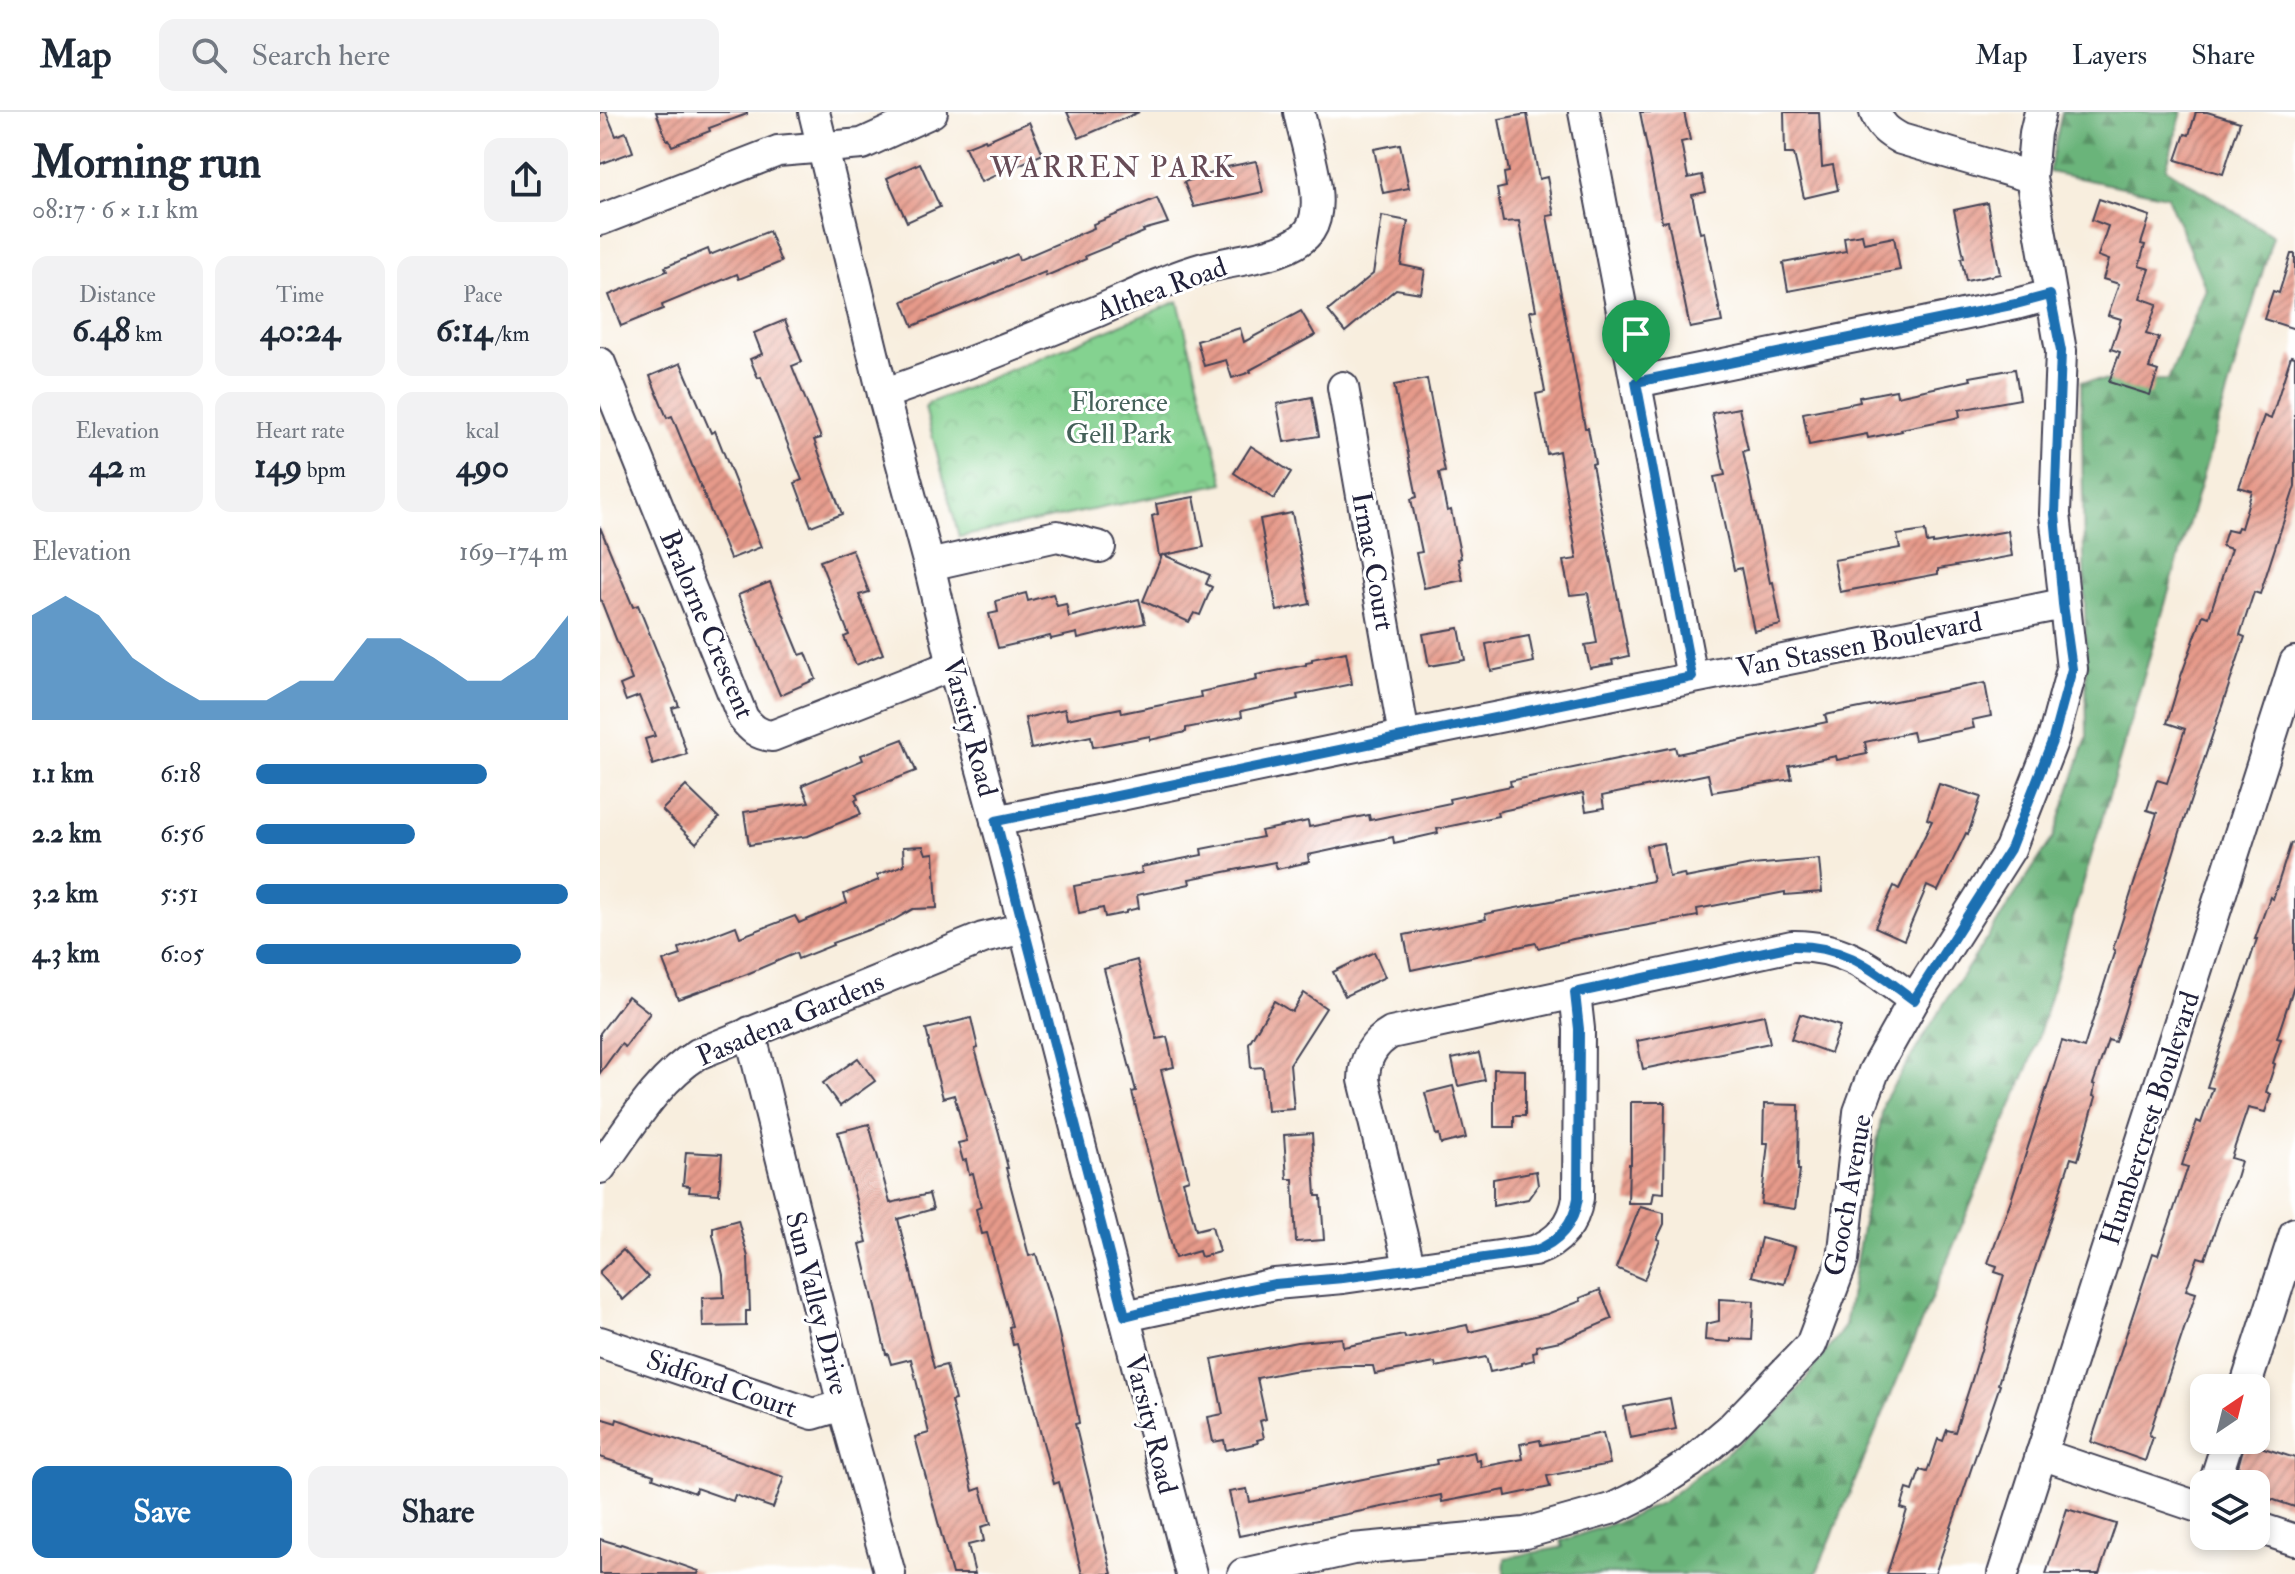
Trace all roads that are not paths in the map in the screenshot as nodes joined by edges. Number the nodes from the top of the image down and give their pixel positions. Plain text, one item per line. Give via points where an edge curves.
1 (814, 112) edge
2 (932, 112) edge
3 (1584, 112) edge
4 (1875, 112) edge
5 (2040, 112) edge
6 (1305, 114) edge
7 (822, 146) junction
8 (2031, 177) junction
9 (600, 220) edge
10 (2050, 295) junction
11 (600, 363) edge
12 (1636, 382) junction
13 (1343, 387) dead end
14 (883, 394) junction
15 (1100, 547) dead end
16 (929, 565) junction
17 (2063, 604) junction
18 (2295, 662) edge
19 (953, 665) junction
20 (1692, 677) junction
21 (1404, 736) junction
22 (996, 821) junction
23 (1024, 928) junction
24 (1575, 993) junction
25 (1914, 1000) junction
26 (750, 1032) junction
27 (600, 1168) edge
28 (2295, 1233) edge
29 (1410, 1269) junction
30 (1125, 1316) junction
31 (600, 1342) edge
32 (2250, 1374) edge
33 (843, 1405) junction
34 (2041, 1454) junction
35 (2190, 1504) edge
36 (2270, 1532) edge
37 (2295, 1540) edge
38 (890, 1574) edge
39 (1191, 1574) edge
40 (1243, 1574) edge
41 (2003, 1574) edge

1 - 7 street, Varsity Road
2 - 7 street via 862,144
3 - 12 street
4 - 8 street via 1886,130 1901,139
5 - 8 street, Gooch Avenue
6 - 14 street, Althea Road via 1318,206 1312,227 1298,242 1178,276 979,360
7 - 9 street via 778,151
7 - 14 street, Varsity Road
8 - 10 street, Gooch Avenue
10 - 12 street
10 - 17 street, Gooch Avenue via 2061,351 2055,514
11 - 19 street, Bralorne Crescent via 743,718 753,730 772,736
12 - 20 street
13 - 21 street, Irmac Court
14 - 16 street, Varsity Road
15 - 16 street via 1057,536
16 - 19 street, Varsity Road
17 - 20 street, Van Stassen Boulevard
17 - 25 street, Gooch Avenue via 2072,669 2053,739 2010,849
18 - 34 street, Humbercrest Boulevard
19 - 22 street, Varsity Road
20 - 21 street, Van Stassen Boulevard
21 - 22 street, Van Stassen Boulevard
22 - 23 street, Varsity Road
23 - 26 street, Pasadena Gardens via 983,938
23 - 30 street, Varsity Road
24 - 25 street via 1812,946 1855,958
24 - 29 street via 1578,1198 1568,1226 1553,1242 1534,1251
24 - 29 street via 1397,1030 1372,1049 1364,1080
25 - 40 street, Gooch Avenue via 1874,1071 1859,1112 1843,1260 1811,1345 1731,1428 1690,1463 1614,1508 1525,1533 1353,1549
26 - 27 street, Pasadena Gardens via 680,1065
26 - 33 street, Sun Valley Drive
28 - 32 street
29 - 30 street via 1275,1284
30 - 39 street, Varsity Road
31 - 33 street, Sidford Court via 813,1414
33 - 38 street, Sun Valley Drive
34 - 35 street
34 - 41 street, Humbercrest Boulevard
36 - 37 street

